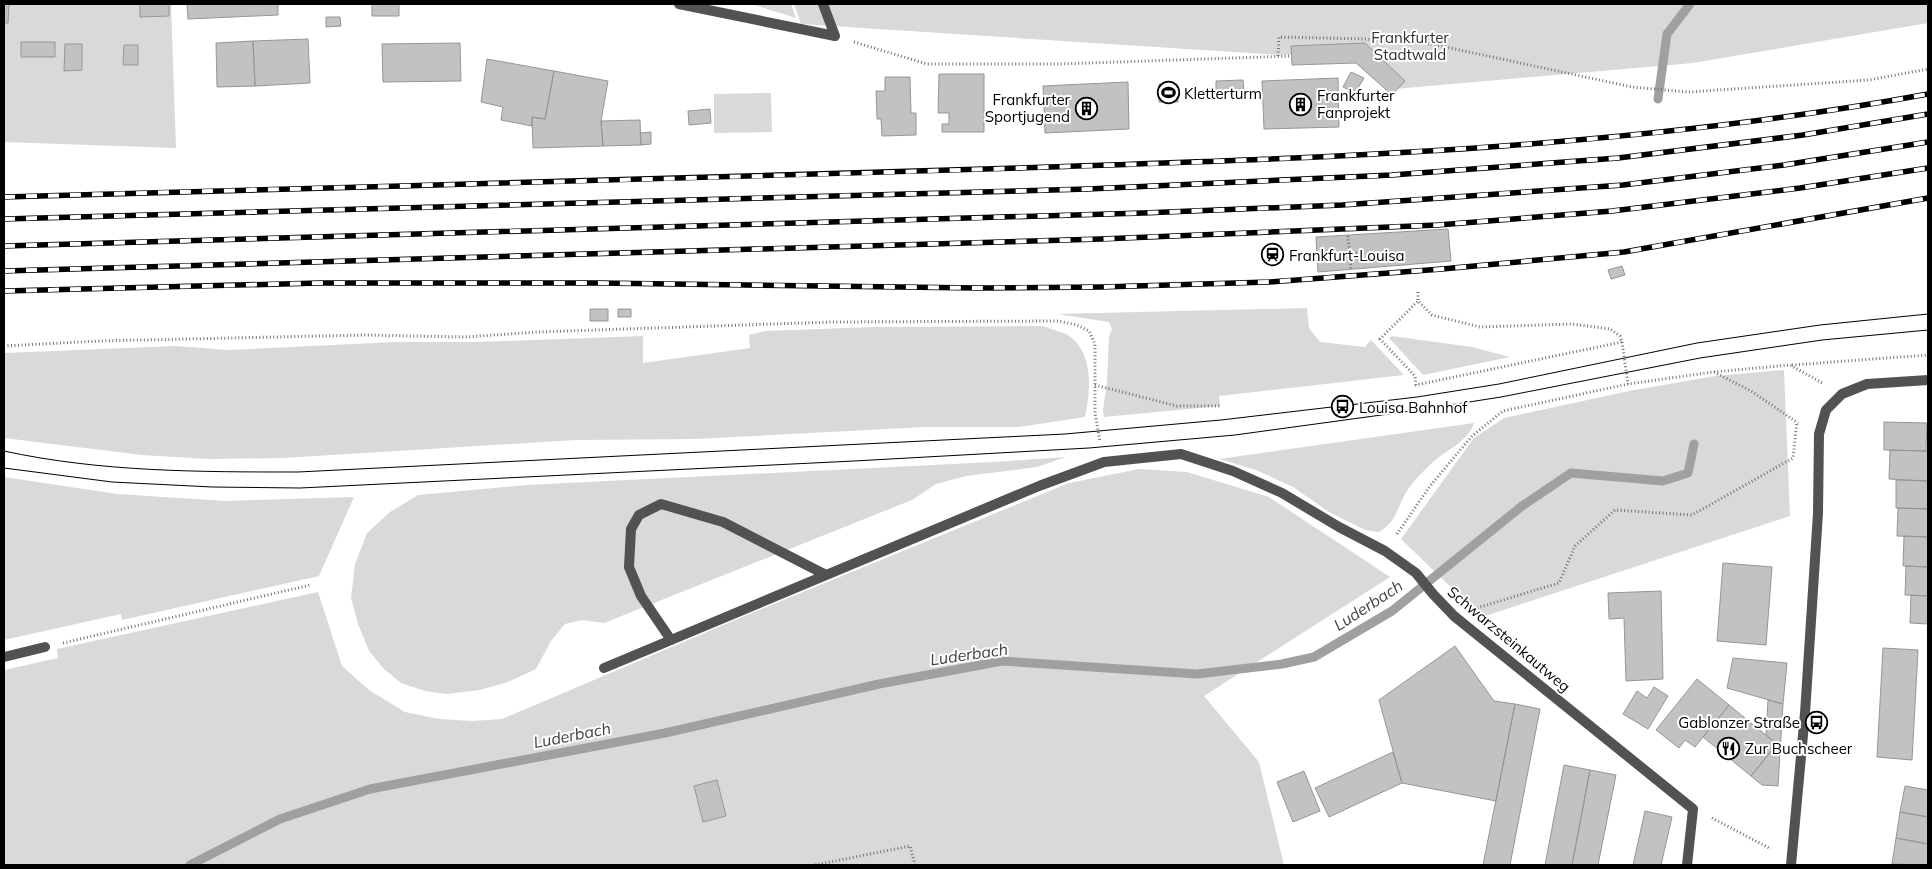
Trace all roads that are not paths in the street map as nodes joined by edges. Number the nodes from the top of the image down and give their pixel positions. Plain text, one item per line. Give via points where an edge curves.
1 (679, 4) edge
2 (823, 4) edge
3 (1928, 380) edge
4 (826, 575) junction
5 (671, 640) junction
6 (45, 647) road end
7 (4, 657) edge
8 (604, 668) dead end
9 (1688, 865) edge
10 (1791, 865) edge

1 - 2 street via 835,36
3 - 10 street via 1867,384 1842,394 1826,410 1819,434 1818,513
4 - 5 street, Schwarzsteinkautweg
4 - 5 street via 723,522 661,504 639,515 631,529 629,567 641,596
4 - 9 street, Schwarzsteinkautweg via 1104,462 1181,454 1233,471 1282,493 1385,551 1416,573 1454,616 1693,809
5 - 8 street, Schwarzsteinkautweg
6 - 7 street

